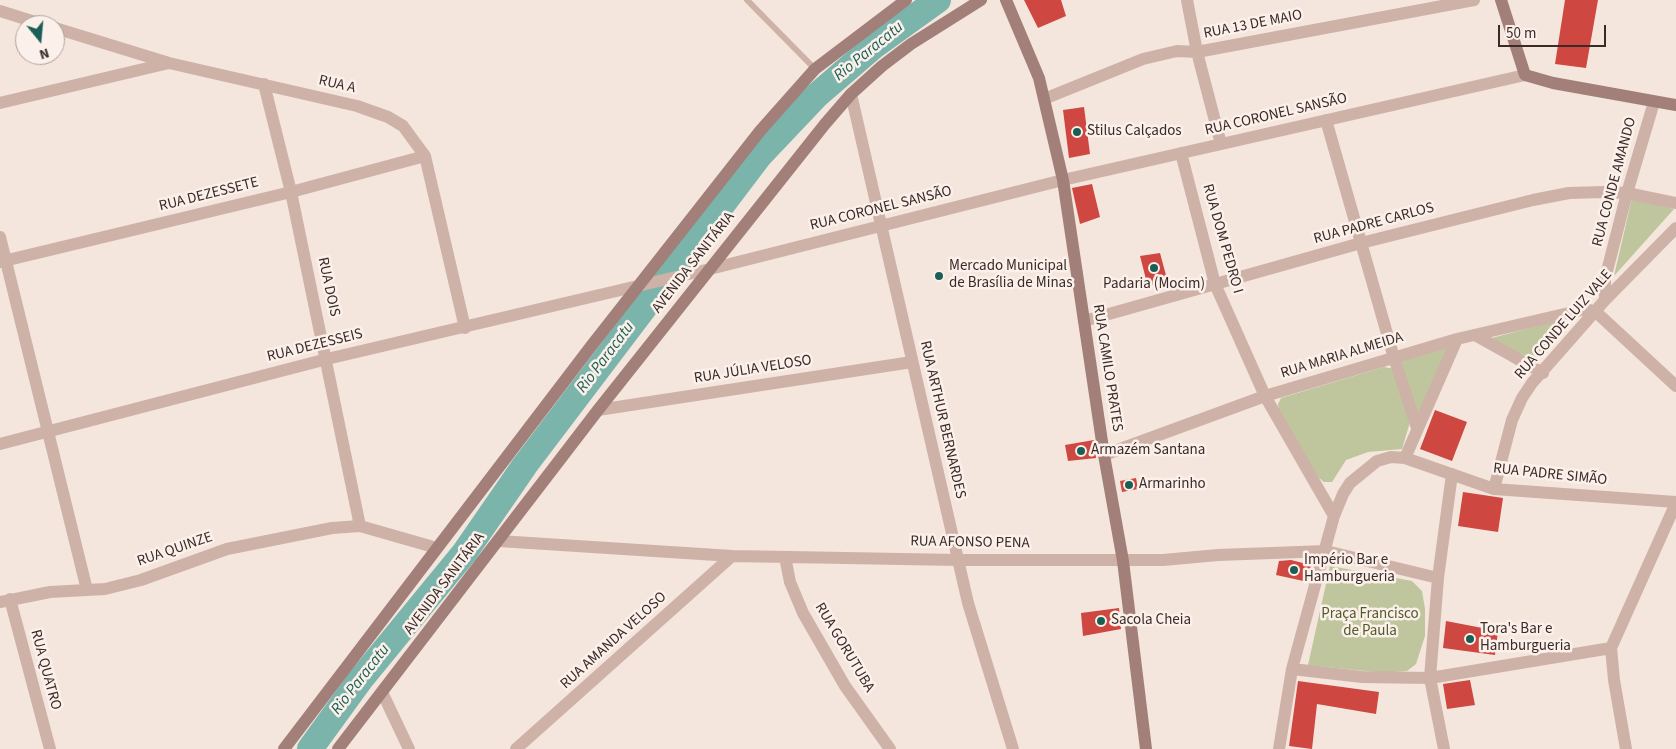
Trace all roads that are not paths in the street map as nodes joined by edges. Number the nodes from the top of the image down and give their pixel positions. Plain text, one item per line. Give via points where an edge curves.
1 (747, 0) edge
2 (906, 0) edge
3 (981, 0) edge
4 (1006, 0) edge
5 (1187, 0) edge
6 (1474, 0) edge
7 (1501, 0) edge
8 (0, 11) edge
9 (15, 16) edge
10 (65, 31) edge
11 (1197, 52) junction
12 (169, 63) junction
13 (815, 69) junction
14 (1525, 75) junction
15 (264, 84) junction
16 (851, 94) junction
17 (1044, 99) junction
18 (1654, 102) junction
19 (0, 103) edge
20 (1676, 105) edge
21 (1326, 120) junction
22 (1221, 144) junction
23 (1181, 153) junction
24 (425, 156) junction
25 (1063, 180) junction
26 (291, 192) junction
27 (1627, 193) junction
28 (1676, 203) edge
29 (880, 228) junction
30 (1676, 228) edge
31 (0, 237) edge
32 (1362, 243) junction
33 (3, 261) edge
34 (710, 269) junction
35 (1215, 284) junction
36 (639, 286) junction
37 (1605, 300) junction
38 (1596, 312) junction
39 (1084, 321) junction
40 (465, 328) junction
41 (1475, 335) junction
42 (1457, 339) junction
43 (1394, 358) junction
44 (326, 359) junction
45 (912, 362) junction
46 (1543, 372) junction
47 (1676, 386) edge
48 (1265, 396) junction
49 (598, 410) junction
50 (1417, 428) junction
51 (48, 432) junction
52 (0, 444) edge
53 (1104, 455) junction
54 (1405, 458) junction
55 (1452, 474) junction
56 (1494, 488) junction
57 (1676, 503) edge
58 (1334, 516) junction
59 (360, 526) junction
60 (499, 541) junction
61 (437, 548) junction
62 (1326, 551) junction
63 (732, 556) junction
64 (785, 557) junction
65 (958, 560) junction
66 (1123, 561) junction
67 (1438, 578) junction
68 (86, 590) junction
69 (5, 600) edge
70 (1611, 648) junction
71 (1292, 669) junction
72 (1430, 678) junction
73 (382, 692) junction
74 (50, 749) edge
75 (284, 749) edge
76 (338, 749) edge
77 (409, 749) edge
78 (516, 749) edge
79 (890, 749) edge
80 (1013, 749) edge
81 (1146, 749) edge
82 (1278, 749) edge
83 (1444, 749) edge
84 (1626, 749) edge

1 - 13 lane
2 - 13 street, AVENIDA SANITÁRIA
3 - 16 street, AVENIDA SANITÁRIA via 911,44
4 - 17 street, RUA CAMILO PRATES via 1031,54
5 - 11 street
6 - 11 street, RUA 13 DE MAIO
7 - 14 street
8 - 9 street
10 - 12 street, RUA A
11 - 17 street, RUA 13 DE MAIO via 1177,51 1143,59
11 - 22 street
12 - 15 street, RUA A
12 - 19 street
13 - 36 street, AVENIDA SANITÁRIA via 760,131
14 - 18 street, RUA CORONEL SANSÃO
14 - 21 street, RUA CORONEL SANSÃO
15 - 24 street, RUA A via 357,106 388,117 403,126
15 - 26 street, RUA DOIS
16 - 29 street, RUA ARTHUR BERNARDES
16 - 34 street, AVENIDA SANITÁRIA
17 - 25 street, RUA CAMILO PRATES
18 - 20 street, RUA CORONEL SANSÃO
18 - 27 street, RUA CONDE AMANDO
21 - 22 street, RUA CORONEL SANSÃO
21 - 32 street
22 - 23 street, RUA CORONEL SANSÃO
23 - 25 street, RUA CORONEL SANSÃO
23 - 35 street, RUA DOM PEDRO I
24 - 26 street, RUA DEZESSETE
24 - 40 street, RUA A
25 - 29 street, RUA CORONEL SANSÃO
25 - 39 street, RUA CAMILO PRATES
26 - 33 street, RUA DEZESSETE
26 - 44 street, RUA DOIS
27 - 28 street, RUA PADRE CARLOS
27 - 32 street, RUA PADRE CARLOS via 1560,195
27 - 37 street, RUA CONDE AMANDO via 1606,279
29 - 34 street, RUA CORONEL SANSÃO
29 - 45 street, RUA ARTHUR BERNARDES
30 - 37 street, RUA CONDE LUIZ VALE
31 - 33 street
32 - 35 street, RUA PADRE CARLOS
32 - 43 street
33 - 51 street
34 - 36 street, RUA CORONEL SANSÃO
34 - 49 street, AVENIDA SANITÁRIA
35 - 39 street, RUA PADRE CARLOS
35 - 48 street, RUA DOM PEDRO I
36 - 40 street, RUA DEZESSEIS
36 - 61 street, AVENIDA SANITÁRIA
37 - 38 street, RUA CONDE LUIZ VALE
38 - 41 street, RUA MARIA ALMEIDA via 1586,309
38 - 46 street, RUA CONDE LUIZ VALE
38 - 47 street
39 - 53 street, RUA CAMILO PRATES
40 - 44 street, RUA DEZESSEIS
41 - 42 street, RUA MARIA ALMEIDA
41 - 46 street
42 - 43 street, RUA MARIA ALMEIDA
42 - 50 street
43 - 48 street, RUA MARIA ALMEIDA
43 - 50 street
44 - 51 street, RUA DEZESSEIS
44 - 59 street, RUA DOIS
45 - 49 street, RUA JÚLIA VELOSO
45 - 65 street, RUA ARTHUR BERNARDES
46 - 56 street, RUA CONDE LUIZ VALE via 1522,398 1512,420
48 - 53 street, RUA MARIA ALMEIDA
48 - 58 street, RUA DOM PEDRO I
49 - 60 street, AVENIDA SANITÁRIA
50 - 54 street
51 - 52 street, RUA DEZESSEIS
51 - 68 street
53 - 66 street, RUA CAMILO PRATES
54 - 55 street, RUA PADRE SIMÃO
54 - 58 street, RUA PADRE SIMÃO via 1377,461 1358,476 1342,494
55 - 56 street, RUA PADRE SIMÃO
55 - 67 street
56 - 57 street, RUA PADRE SIMÃO
57 - 70 street
58 - 62 street, RUA PADRE SIMÃO
59 - 61 street
59 - 68 street, RUA QUINZE via 332,528 227,549 141,580
60 - 63 street, RUA AFONSO PENA
60 - 73 street, AVENIDA SANITÁRIA
61 - 75 street, AVENIDA SANITÁRIA
62 - 66 street, RUA AFONSO PENA
62 - 67 street, RUA AFONSO PENA
62 - 71 street, RUA PADRE SIMÃO
63 - 64 street, RUA AFONSO PENA
63 - 78 street, RUA AMANDA VELOSO
64 - 65 street, RUA AFONSO PENA
64 - 79 street, RUA GORUTUBA via 790,582 803,613 840,678
65 - 66 street, RUA AFONSO PENA
65 - 80 street, RUA ARTHUR BERNARDES via 968,604
66 - 81 street, RUA CAMILO PRATES
67 - 72 street
68 - 69 street, RUA QUINZE
69 - 74 street, RUA QUATRO
70 - 72 street
70 - 84 street
71 - 72 street via 1362,678
71 - 82 street, RUA PADRE SIMÃO
72 - 83 street
73 - 76 street, AVENIDA SANITÁRIA
73 - 77 street

